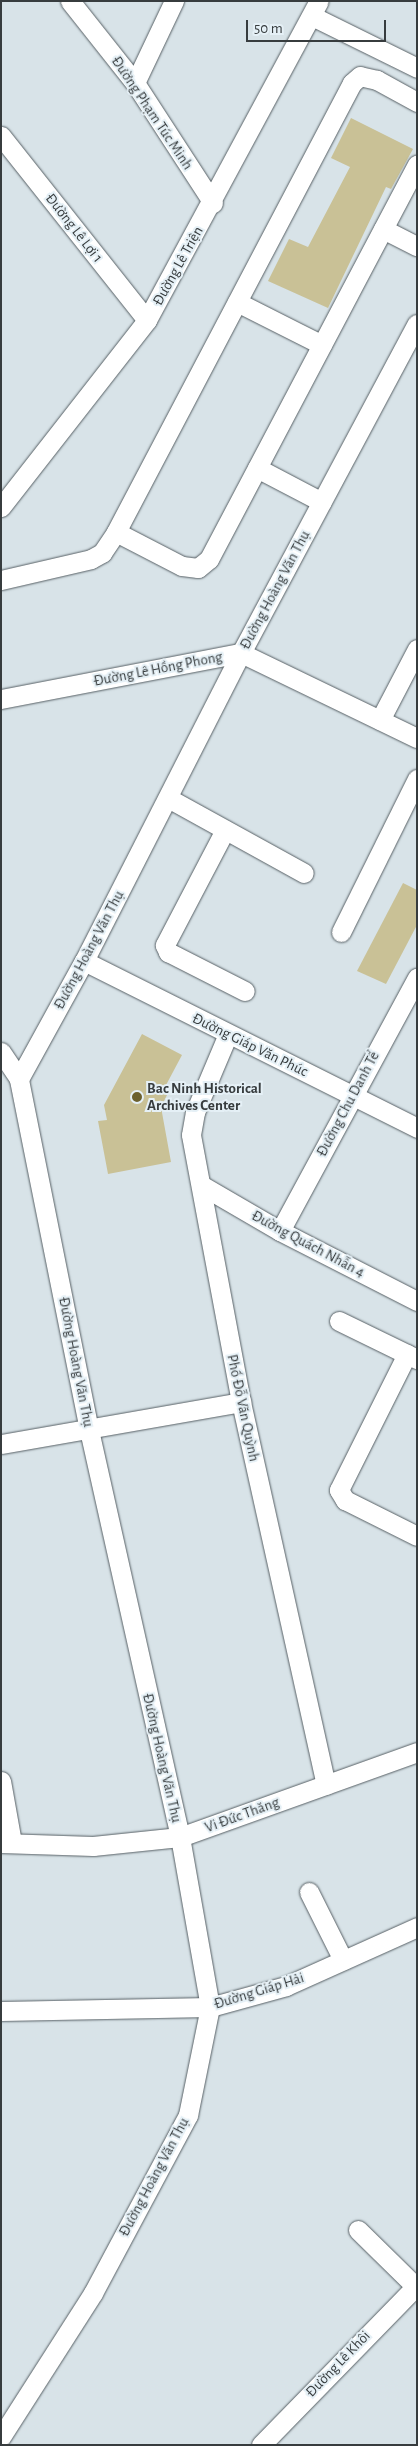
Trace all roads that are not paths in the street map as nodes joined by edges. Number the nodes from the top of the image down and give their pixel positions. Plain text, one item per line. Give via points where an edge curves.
1 (70, 1) edge
2 (174, 1) edge
3 (316, 8) edge
4 (417, 68) edge
5 (135, 82) junction
6 (417, 102) edge
7 (1, 136) edge
8 (417, 164) edge
9 (213, 204) junction
10 (383, 229) junction
11 (417, 246) edge
12 (237, 302) junction
13 (147, 320) junction
14 (417, 324) edge
15 (322, 345) junction
16 (257, 468) junction
17 (322, 502) junction
18 (1, 507) edge
19 (116, 532) junction
20 (1, 580) edge
21 (417, 650) edge
22 (241, 654) junction
23 (1, 699) edge
24 (380, 720) junction
25 (417, 738) edge
26 (417, 779) edge
27 (168, 798) junction
28 (225, 830) junction
29 (304, 873) dead end
30 (341, 932) dead end
31 (84, 962) junction
32 (417, 978) edge
33 (245, 991) dead end
34 (228, 1034) junction
35 (1, 1052) edge
36 (19, 1079) junction
37 (352, 1095) junction
38 (417, 1128) edge
39 (201, 1185) junction
40 (280, 1231) junction
41 (417, 1301) edge
42 (339, 1321) dead end
43 (412, 1357) edge
44 (241, 1402) junction
45 (89, 1430) junction
46 (1, 1444) edge
47 (417, 1536) edge
48 (417, 1752) edge
49 (1, 1781) edge
50 (326, 1785) junction
51 (180, 1837) junction
52 (7, 1843) edge
53 (309, 1892) dead end
54 (417, 1927) edge
55 (343, 1960) junction
56 (210, 2007) junction
57 (1, 2011) edge
58 (358, 2230) dead end
59 (416, 2286) edge
60 (1, 2437) edge
61 (261, 2445) edge

1 - 5 street, Đường Phạm Túc Minh
2 - 5 street
3 - 4 street
3 - 9 street, Đường Lê Triện
5 - 9 street, Đường Phạm Túc Minh
6 - 12 street via 377,80 360,76 352,84
7 - 13 street, Đường Lê Lợi 1
8 - 10 street
9 - 13 street, Đường Lê Triện
10 - 11 street
10 - 15 street
12 - 15 street
12 - 19 street
13 - 18 street, Đường Lê Triện
14 - 17 street, Đường Hoàng Văn Thụ
15 - 16 street
16 - 17 street
16 - 19 street via 209,559 198,568 182,566
17 - 22 street, Đường Hoàng Văn Thụ
19 - 20 street via 111,544 91,559
21 - 24 street
22 - 23 street, Đường Lê Hồng Phong
22 - 24 street, Đường Lê Hồng Phong
22 - 27 street, Đường Hoàng Văn Thụ
24 - 25 street, Đường Lê Hồng Phong
26 - 30 street
27 - 28 street
27 - 31 street, Đường Hoàng Văn Thụ
28 - 29 street
28 - 33 street via 165,945 168,952
31 - 34 street, Đường Giáp Văn Phúc
31 - 36 street, Đường Hoàng Văn Thụ
32 - 37 street, Đường Chu Danh Tể
34 - 37 street, Đường Giáp Văn Phúc
34 - 39 street, Phố Đỗ Văn Quỳnh via 204,1088 192,1126
35 - 36 street
36 - 45 street, Đường Hoàng Văn Thụ
37 - 38 street, Đường Giáp Văn Phúc
37 - 40 street, Đường Chu Danh Tể
39 - 40 street, Đường Quách Nhẫn 4
39 - 44 street, Phố Đỗ Văn Quỳnh
40 - 41 street, Đường Quách Nhẫn 4
42 - 43 street
43 - 47 street via 339,1490 345,1500
44 - 45 street
44 - 50 street, Phố Đỗ Văn Quỳnh
45 - 46 street
45 - 51 street, Đường Hoàng Văn Thụ
48 - 50 street, Vi Đức Thăng
49 - 52 street
50 - 51 street, Vi Đức Thăng
51 - 52 street, Vi Đức Thăng via 93,1846
51 - 56 street, Đường Hoàng Văn Thụ
53 - 55 street
54 - 55 street, Đường Giáp Hải
55 - 56 street, Đường Giáp Hải via 286,1986
56 - 57 street, Đường Giáp Hải
56 - 60 street, Đường Hoàng Văn Thụ via 188,2115 93,2293
58 - 59 street
59 - 61 street, Đường Lê Khôi

